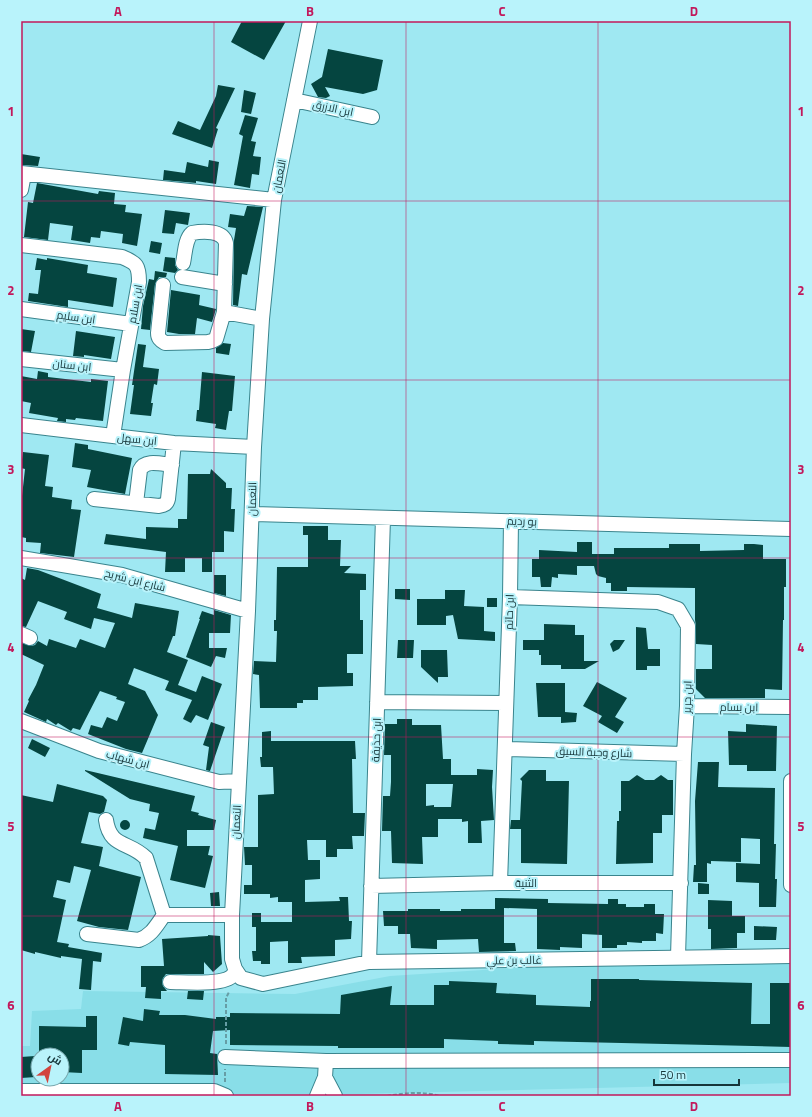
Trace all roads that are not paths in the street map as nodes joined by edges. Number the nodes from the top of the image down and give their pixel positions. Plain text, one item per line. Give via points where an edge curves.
1 (310, 21) edge
2 (294, 100) junction
3 (372, 117) dead end
4 (22, 173) edge
5 (21, 190) edge
6 (274, 200) junction
7 (21, 245) edge
8 (183, 263) dead end
9 (182, 277) dead end
10 (225, 284) junction
11 (163, 285) dead end
12 (21, 309) edge
13 (224, 312) junction
14 (262, 319) junction
15 (131, 324) junction
16 (21, 359) edge
17 (123, 370) junction
18 (21, 425) edge
19 (114, 436) junction
20 (174, 443) junction
21 (254, 447) junction
22 (172, 465) junction
23 (94, 499) dead end
24 (136, 504) junction
25 (252, 514) junction
26 (383, 518) junction
27 (511, 521) junction
28 (791, 529) edge
29 (21, 558) edge
30 (510, 597) junction
31 (248, 611) junction
32 (377, 702) junction
33 (506, 703) junction
34 (687, 706) junction
35 (791, 708) edge
36 (21, 721) edge
37 (505, 749) junction
38 (684, 754) junction
39 (238, 781) junction
40 (791, 781) edge
41 (106, 820) dead end
42 (681, 883) junction
43 (500, 884) junction
44 (791, 884) edge
45 (371, 886) junction
46 (164, 915) junction
47 (232, 915) junction
48 (87, 934) dead end
49 (791, 956) edge
50 (678, 957) junction
51 (369, 962) junction
52 (238, 974) junction
53 (170, 982) dead end
54 (226, 1057) road end
55 (791, 1060) edge
56 (326, 1061) junction
57 (326, 1077) junction
58 (21, 1090) edge
59 (226, 1092) edge
60 (317, 1096) edge
61 (335, 1096) edge

1 - 2 street, النعمان
2 - 3 street, ابن الازرق
2 - 6 street, النعمان
4 - 5 street
4 - 6 street
6 - 14 street, النعمان
7 - 15 street, ابن سلام via 122,257 133,262 139,270 139,282
8 - 10 street via 189,236 192,233 222,235 226,242
9 - 10 street
10 - 13 street
11 - 13 street via 158,337 165,343 216,339
12 - 15 street, ابن سليم
13 - 14 street
14 - 21 street, النعمان
15 - 17 street, ابن سلام
16 - 17 street, ابن سنان
17 - 19 street, ابن سلام
18 - 19 street, ابن سهل
19 - 20 street, ابن سهل
20 - 21 street, ابن سهل
20 - 22 street
21 - 25 street, النعمان
22 - 24 street via 150,463 142,466
22 - 24 street via 167,503 159,506
23 - 24 street
25 - 26 street, بو رديم
25 - 31 street, النعمان
26 - 27 street, بو رديم
26 - 32 street, ابن حذيفة
27 - 28 street, بو رديم
27 - 30 street, ابن حاتم
29 - 31 street, شارع ابن شريح via 122,575
30 - 33 street, ابن حاتم
30 - 34 street, ابن جرير via 658,602 678,609 688,626
31 - 39 street, النعمان
32 - 33 street
32 - 45 street, ابن حذيفة
33 - 37 street, ابن حاتم
34 - 35 street, ابن بسام
34 - 38 street, ابن جرير
36 - 39 street, ابن شهاب via 99,751 219,782
37 - 38 street, شارع وجبة السيق
37 - 43 street, ابن حاتم
38 - 42 street, ابن جرير
39 - 47 street, النعمان
40 - 44 street
41 - 46 street via 108,830 114,838 146,858
42 - 43 street, الثنية
42 - 50 street, ابن جرير
43 - 45 street, الثنية
45 - 51 street, ابن حذيفة
46 - 47 street
46 - 48 street via 152,932 139,940
47 - 52 street, النعمان via 232,959
49 - 50 street, غالب بن علي
50 - 51 street, غالب بن علي
51 - 52 street, غالب بن علي via 262,984
52 - 53 street via 219,982
54 - 56 street
55 - 56 street
56 - 57 street
57 - 60 street
57 - 61 street
58 - 59 street

